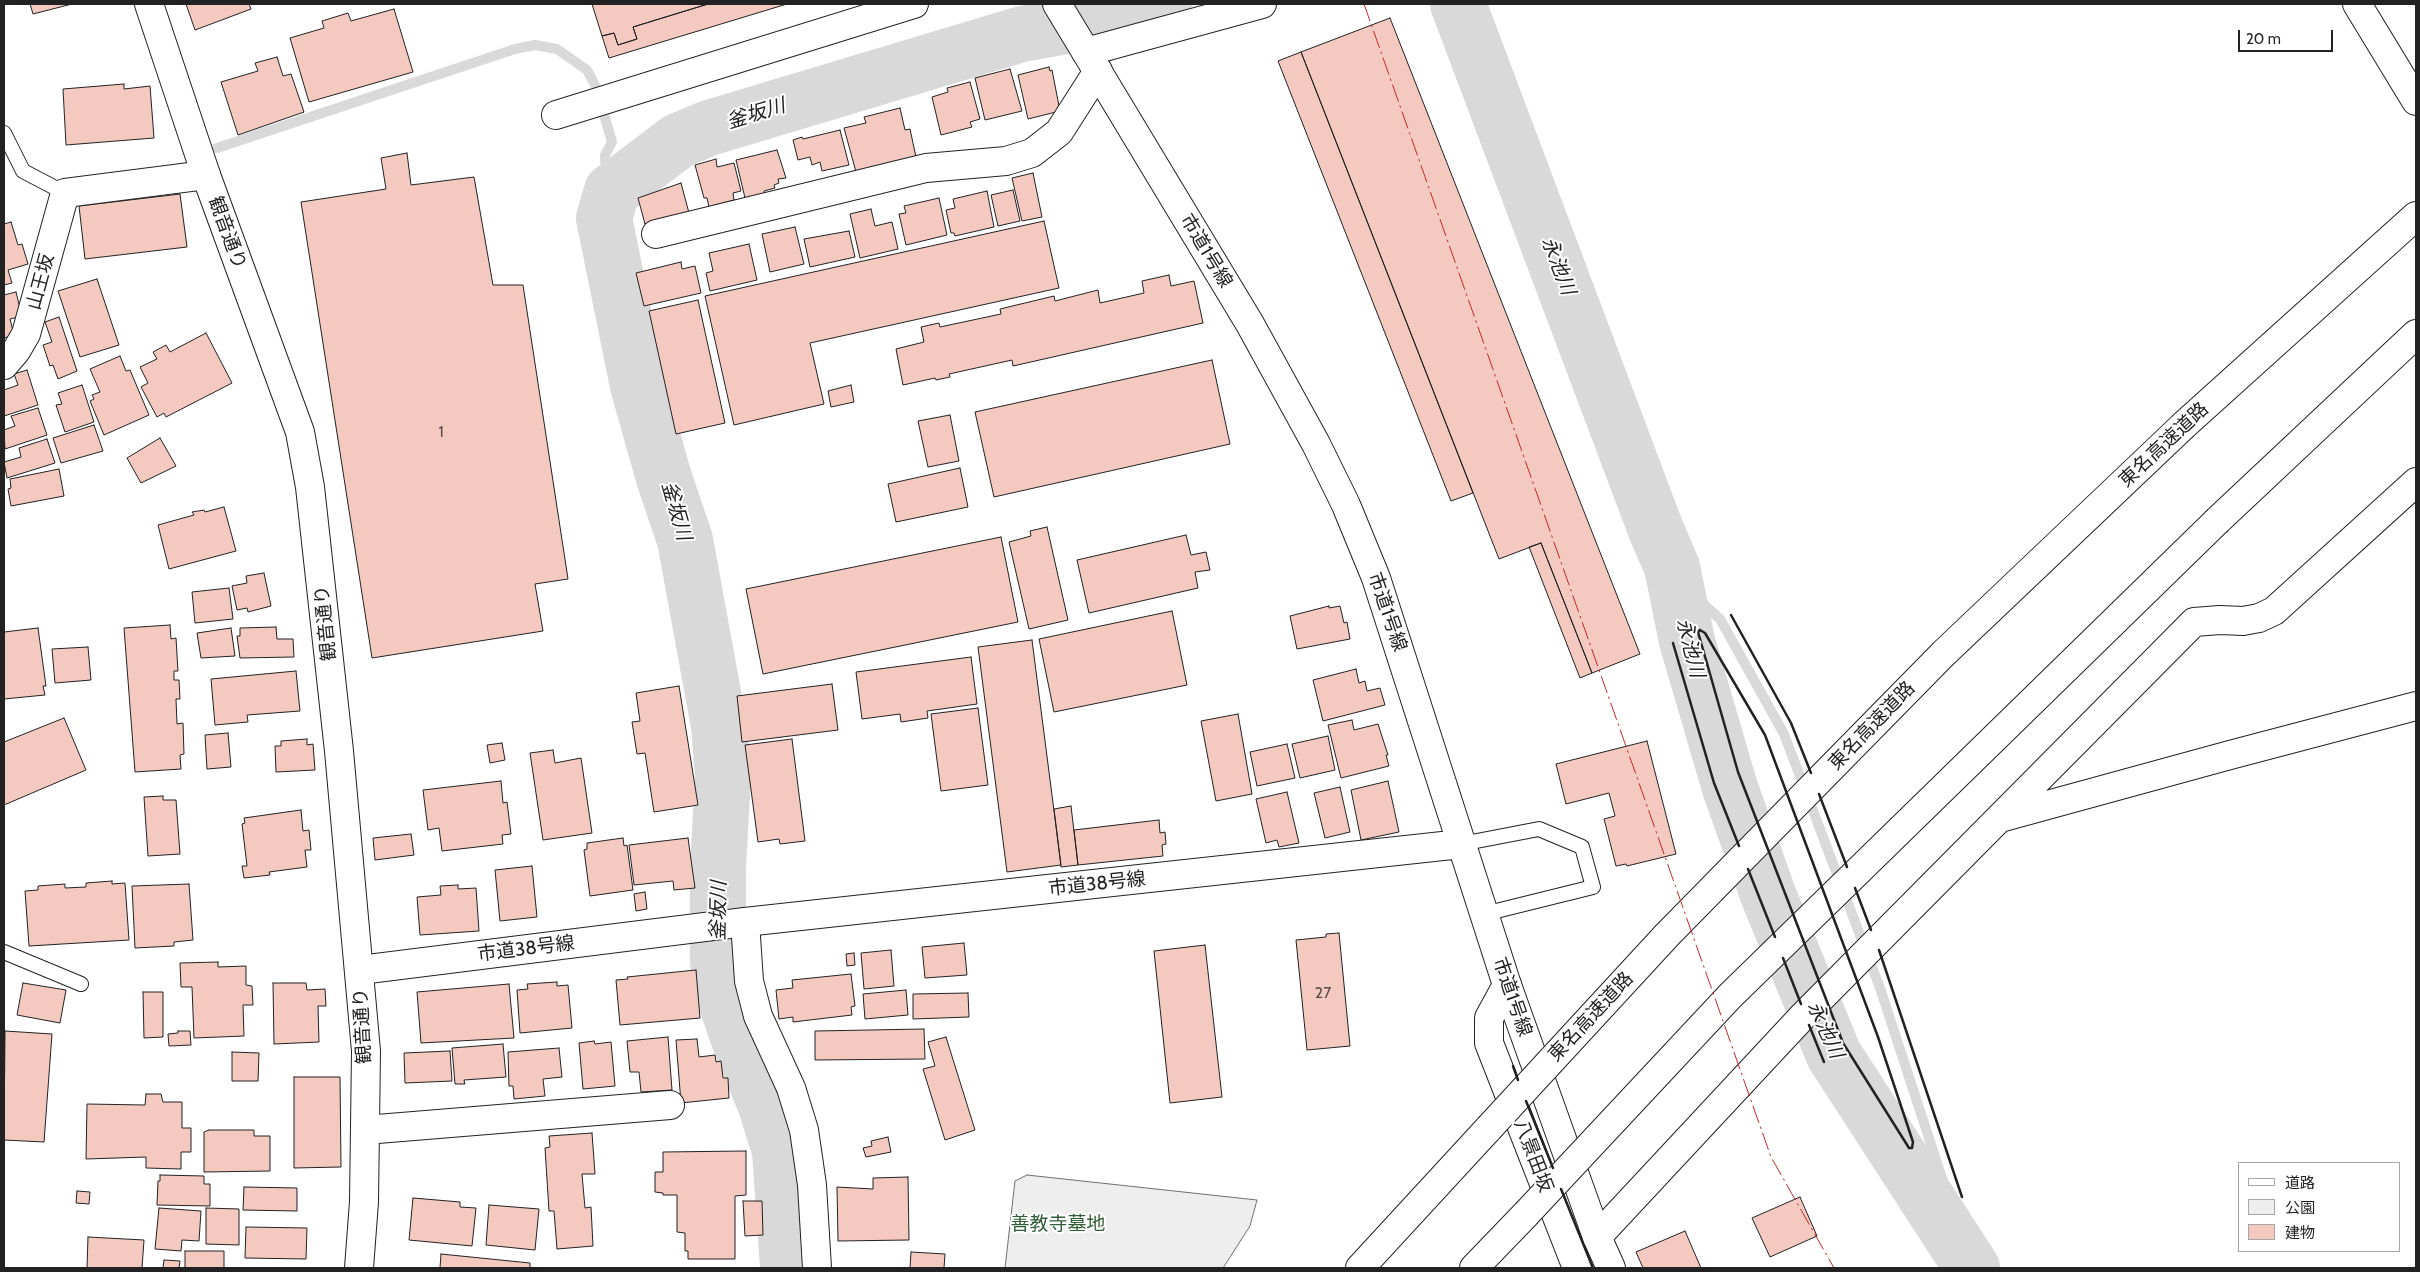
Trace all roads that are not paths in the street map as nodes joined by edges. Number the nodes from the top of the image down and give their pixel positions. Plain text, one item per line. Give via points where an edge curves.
1 (149, 4) edge
2 (914, 4) edge
3 (1057, 4) edge
4 (1262, 4) edge
5 (2358, 4) edge
6 (1087, 54) junction
7 (2416, 101) edge
8 (556, 115) dead end
9 (4, 133) edge
10 (206, 175) junction
11 (65, 193) junction
12 (2416, 216) edge
13 (656, 234) dead end
14 (2416, 334) edge
15 (4, 365) edge
16 (2416, 482) edge
17 (2416, 706) edge
18 (1999, 819) junction
19 (1461, 844) junction
20 (1484, 914) junction
21 (739, 923) junction
22 (4, 952) edge
23 (360, 970) junction
24 (81, 984) dead end
25 (1507, 985) junction
26 (670, 1105) dead end
27 (365, 1130) junction
28 (1598, 1237) junction
29 (359, 1268) edge
30 (817, 1268) edge
31 (1360, 1268) edge
32 (1474, 1268) edge
33 (1577, 1268) edge
34 (1612, 1268) edge

1 - 10 main road, 観音通り
2 - 8 main road
3 - 6 main road, 市道1号線
4 - 6 main road
5 - 7 main road
6 - 13 main road via 1059,132 1032,153 1006,161 926,168
6 - 19 main road, 市道1号線 via 1254,332 1346,505 1379,588
9 - 11 lane via 23,171
10 - 11 main road
10 - 23 main road, 観音通り via 300,432 310,487
11 - 15 main road, 山王坂 via 26,334
12 - 31 main road, 東名高速道路, bridge via 2184,425 1944,653 1667,935
14 - 32 main road, bridge via 2218,520 1730,996
16 - 18 main road via 2274,611 2243,621 2194,622
17 - 18 main road
18 - 28 main road via 1804,1015
19 - 20 main road, 市道1号線
19 - 20 lane via 1539,829 1582,847 1593,887
19 - 21 main road, 市道38号線
20 - 25 main road, 市道1号線
21 - 23 main road, 市道38号線
21 - 30 main road via 758,1016 792,1088 804,1130 812,1185
22 - 24 lane
23 - 27 main road, 観音通り via 366,1051
25 - 28 main road, 市道1号線
25 - 33 main road, 八景田坂 via 1489,1018 1489,1043
26 - 27 main road
27 - 29 main road, 観音通り
28 - 34 main road, 市道1号線

